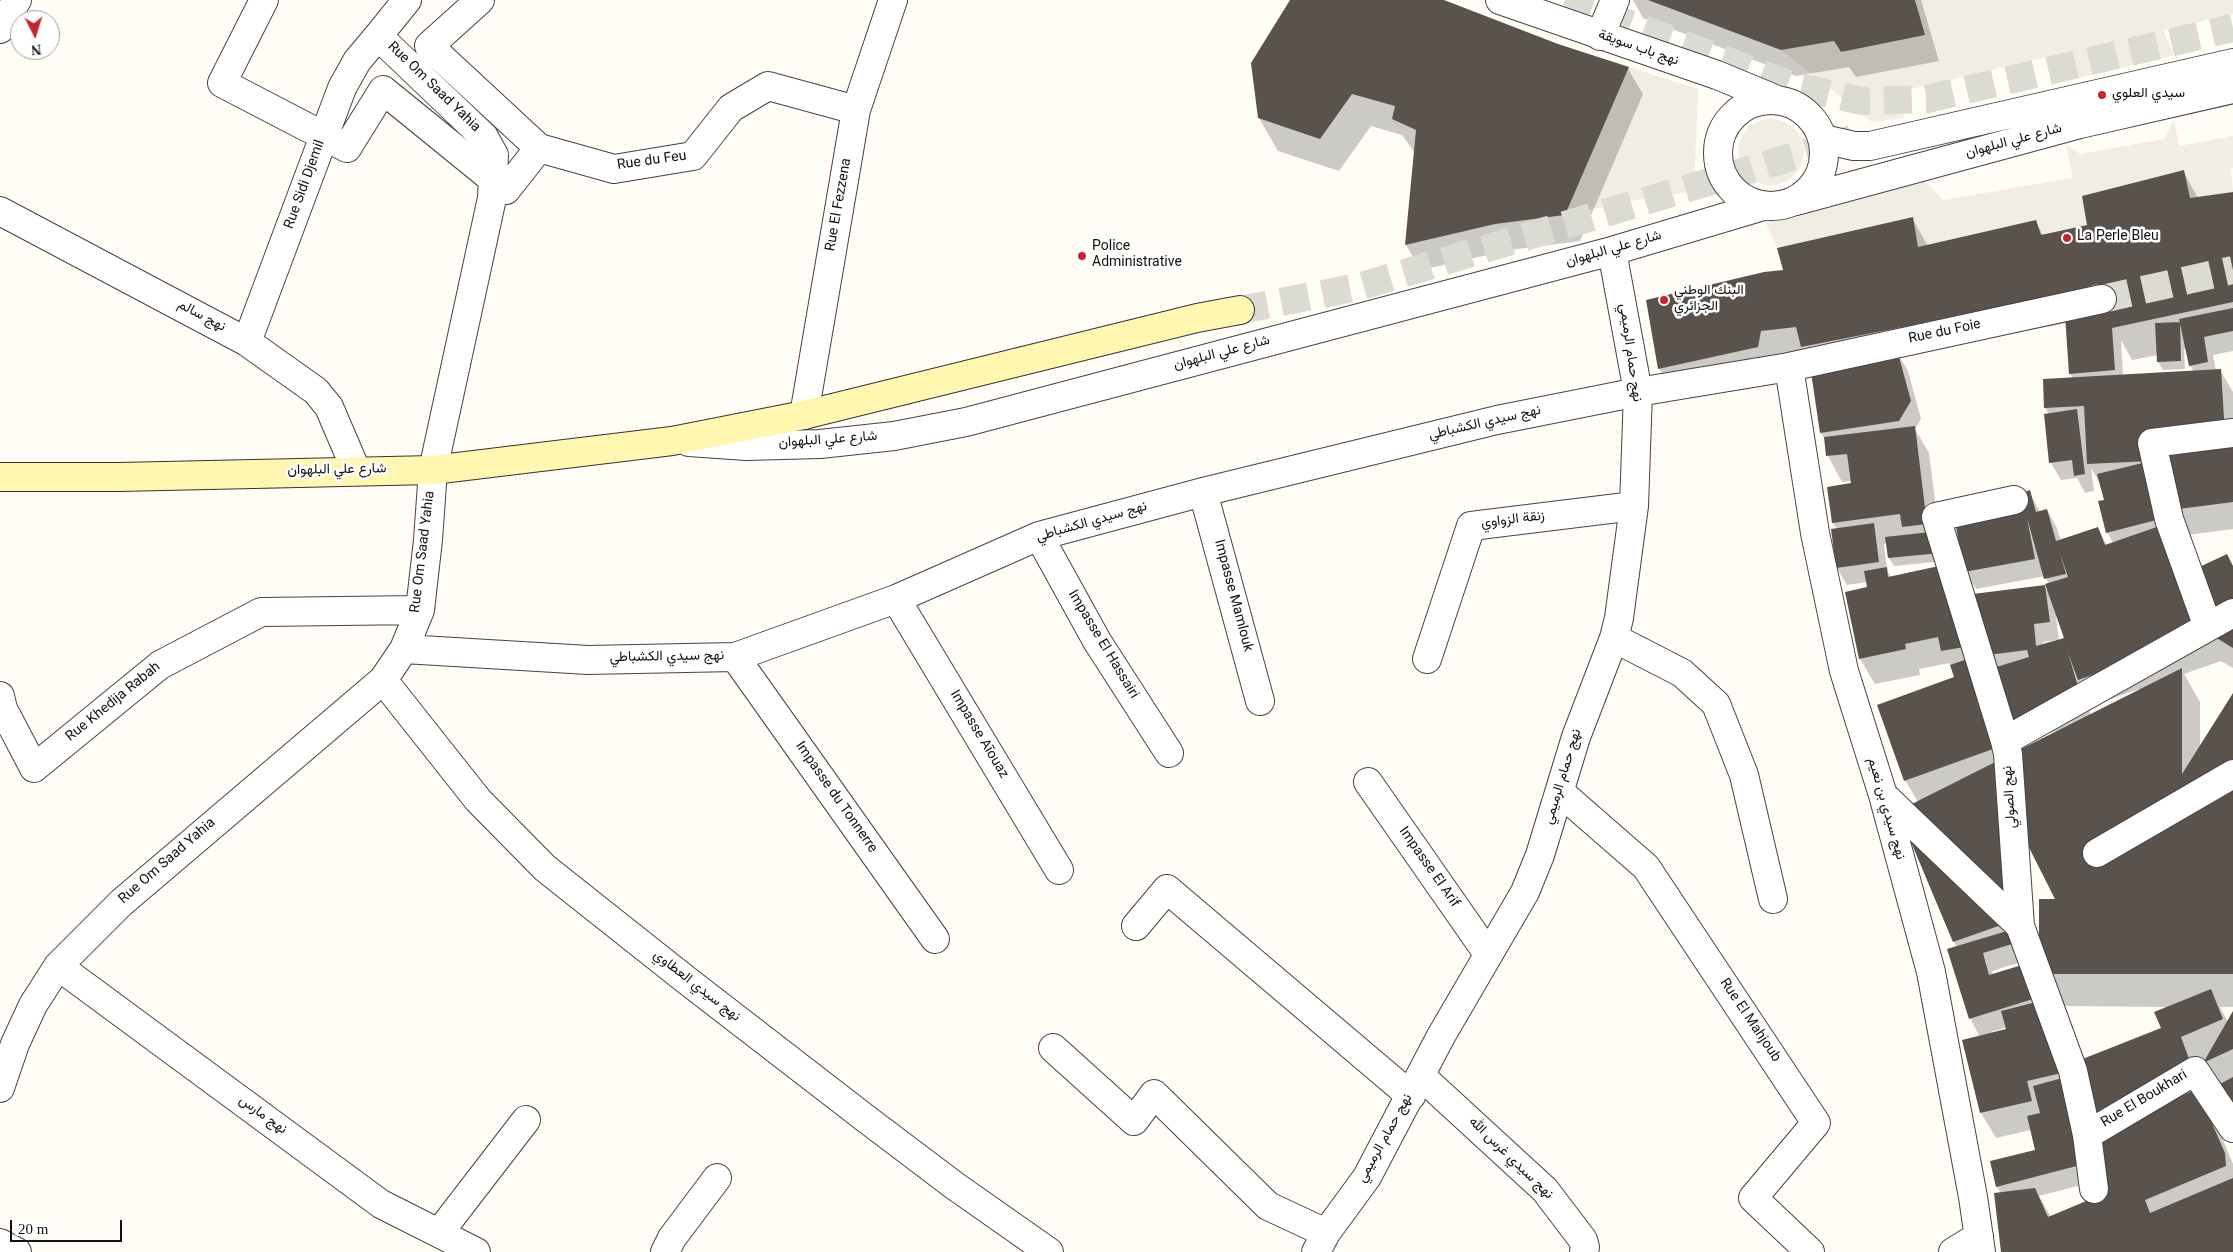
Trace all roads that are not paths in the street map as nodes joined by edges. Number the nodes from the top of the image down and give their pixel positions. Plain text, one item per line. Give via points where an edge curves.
1 (17, 0) edge
2 (264, 0) edge
3 (480, 0) edge
4 (892, 0) edge
5 (1500, 0) edge
6 (1615, 0) edge
7 (405, 1) edge
8 (0, 29) edge
9 (378, 36) junction
10 (1600, 36) junction
11 (2233, 63) edge
12 (2233, 89) edge
13 (1775, 99) junction
14 (856, 110) junction
15 (324, 136) junction
16 (1823, 138) junction
17 (539, 148) junction
18 (493, 180) junction
19 (1796, 201) junction
20 (1764, 206) junction
21 (0, 212) edge
22 (1612, 251) junction
23 (2102, 299) tunnel mouth
24 (1240, 310) tunnel mouth
25 (247, 342) junction
26 (1789, 367) junction
27 (1638, 392) junction
28 (804, 415) junction
29 (2233, 433) edge
30 (672, 441) junction
31 (356, 470) junction
32 (433, 470) junction
33 (0, 477) edge
34 (1203, 492) junction
35 (2014, 500) dead end
36 (1634, 506) junction
37 (1040, 536) junction
38 (896, 599) junction
39 (420, 610) junction
40 (2233, 613) edge
41 (2208, 627) junction
42 (1614, 638) junction
43 (404, 649) junction
44 (735, 657) junction
45 (1427, 659) dead end
46 (383, 680) junction
47 (1260, 701) dead end
48 (1, 705) edge
49 (2005, 741) junction
50 (1169, 753) dead end
51 (2233, 774) edge
52 (1368, 782) dead end
53 (1560, 792) junction
54 (1883, 795) junction
55 (2097, 853) dead end
56 (1059, 870) dead end
57 (1773, 899) dead end
58 (1136, 926) dead end
59 (2020, 926) junction
60 (935, 939) dead end
61 (1488, 954) junction
62 (58, 966) junction
63 (8, 1036) edge
64 (1053, 1048) dead end
65 (1416, 1086) junction
66 (0, 1088) edge
67 (526, 1120) dead end
68 (2233, 1128) edge
69 (2087, 1135) junction
70 (717, 1178) dead end
71 (2094, 1189) dead end
72 (439, 1233) junction
73 (1321, 1242) edge
74 (0, 1243) edge
75 (1980, 1244) edge
76 (17, 1252) edge
77 (476, 1252) edge
78 (665, 1252) edge
79 (1049, 1252) edge
80 (1584, 1252) edge
81 (1810, 1252) edge
82 (1953, 1252) edge

1 - 8 street
2 - 15 street via 222,83
3 - 17 street via 429,46
4 - 14 street, Rue El Fezzena
5 - 10 street, نهج باب سويقة
6 - 10 street
7 - 9 street, Rue Om Saad Yahia
9 - 15 street, Rue Sidi Djemil via 357,61 342,88
9 - 18 street, Rue Om Saad Yahia via 484,137 494,156
10 - 13 street, نهج باب سويقة via 1717,75
11 - 16 street, شارع علي البلهوان via 1870,146 1854,146
12 - 19 street, شارع علي البلهوان via 2080,124
13 - 16 street via 1806,111
13 - 20 street via 1759,100 1744,106 1731,117 1718,146 1718,163 1724,179 1747,201
14 - 17 street, Rue du Feu via 768,86 731,108 693,156 614,169
14 - 28 street, Rue El Fezzena
15 - 18 street via 347,148 383,90
15 - 25 street, Rue Sidi Djemil
16 - 19 street via 1826,153 1823,168 1808,192
17 - 18 street via 506,190
18 - 32 street, Rue Om Saad Yahia via 492,198
19 - 20 street
20 - 22 street, شارع علي البلهوان
21 - 25 street, نهج سالم
22 - 27 street, نهج حمام الرميمي
22 - 30 street, شارع علي البلهوان via 939,427 894,436 820,444 746,446
23 - 26 street, Rue du Foie
24 - 28 main road, شارع علي البلهوان
25 - 31 street, نهج سالم via 316,391 329,407
26 - 27 street, نهج سيدي الكشباطي
26 - 54 street, نهج سيدي بن نعيم via 1815,533 1844,671
27 - 34 street, نهج سيدي الكشباطي via 1496,420
27 - 36 street, نهج حمام الرميمي
28 - 30 main road, شارع علي البلهوان
29 - 41 street via 2152,443 2168,519
30 - 32 main road, شارع علي البلهوان
31 - 32 main road, شارع علي البلهوان
31 - 33 main road, شارع علي البلهوان
32 - 39 street, Rue Om Saad Yahia
34 - 37 street, نهج سيدي الكشباطي
34 - 47 street, Impasse Mamlouk
35 - 49 street, نهج الصولي via 1936,517
36 - 42 street, نهج حمام الرميمي
36 - 45 street, زنقة الزواوي via 1471,526
37 - 38 street, نهج سيدي الكشباطي
37 - 50 street, Impasse El Hassairi via 1097,641
38 - 44 street, نهج سيدي الكشباطي
38 - 56 street, Impasse Aĩouaz
39 - 43 street, Rue Om Saad Yahia
39 - 48 street, Rue Khedija Rabah via 261,612 160,665 34,768
40 - 41 street
41 - 49 street
42 - 53 street, نهج حمام الرميمي via 1576,737
42 - 57 street via 1682,673 1716,704 1744,776
43 - 44 street, نهج سيدي الكشباطي via 588,660
43 - 46 street, Rue Om Saad Yahia
44 - 60 street, Impasse du Tonnerre
46 - 62 street, Rue Om Saad Yahia via 120,903
46 - 79 street, نهج سيدي العطاوي via 478,800 545,868 865,1118
49 - 59 street, نهج الصولي
51 - 55 street
52 - 61 street, Impasse El Arif
53 - 61 street, نهج حمام الرميمي via 1525,892
53 - 81 street, Rue El Mahjoub via 1646,867 1816,1123 1753,1198
54 - 59 street
54 - 75 street, نهج سيدي بن نعيم via 1931,972
58 - 65 street, نهج سيدي غرس الله via 1167,889
59 - 69 street via 2073,1071
61 - 65 street, نهج حمام الرميمي
62 - 63 street, Rue Om Saad Yahia
62 - 72 street, نهج مارس via 382,1204
63 - 66 street, Rue Om Saad Yahia
64 - 73 street via 1134,1121 1154,1094 1268,1206
65 - 73 street, نهج حمام الرميمي via 1367,1177
65 - 80 street, نهج سيدي غرس الله via 1545,1190 1583,1240
67 - 72 street
68 - 69 street, Rue El Boukhari via 2194,1071
69 - 71 street
70 - 78 street
72 - 77 street, نهج مارس
74 - 76 street
75 - 82 street

